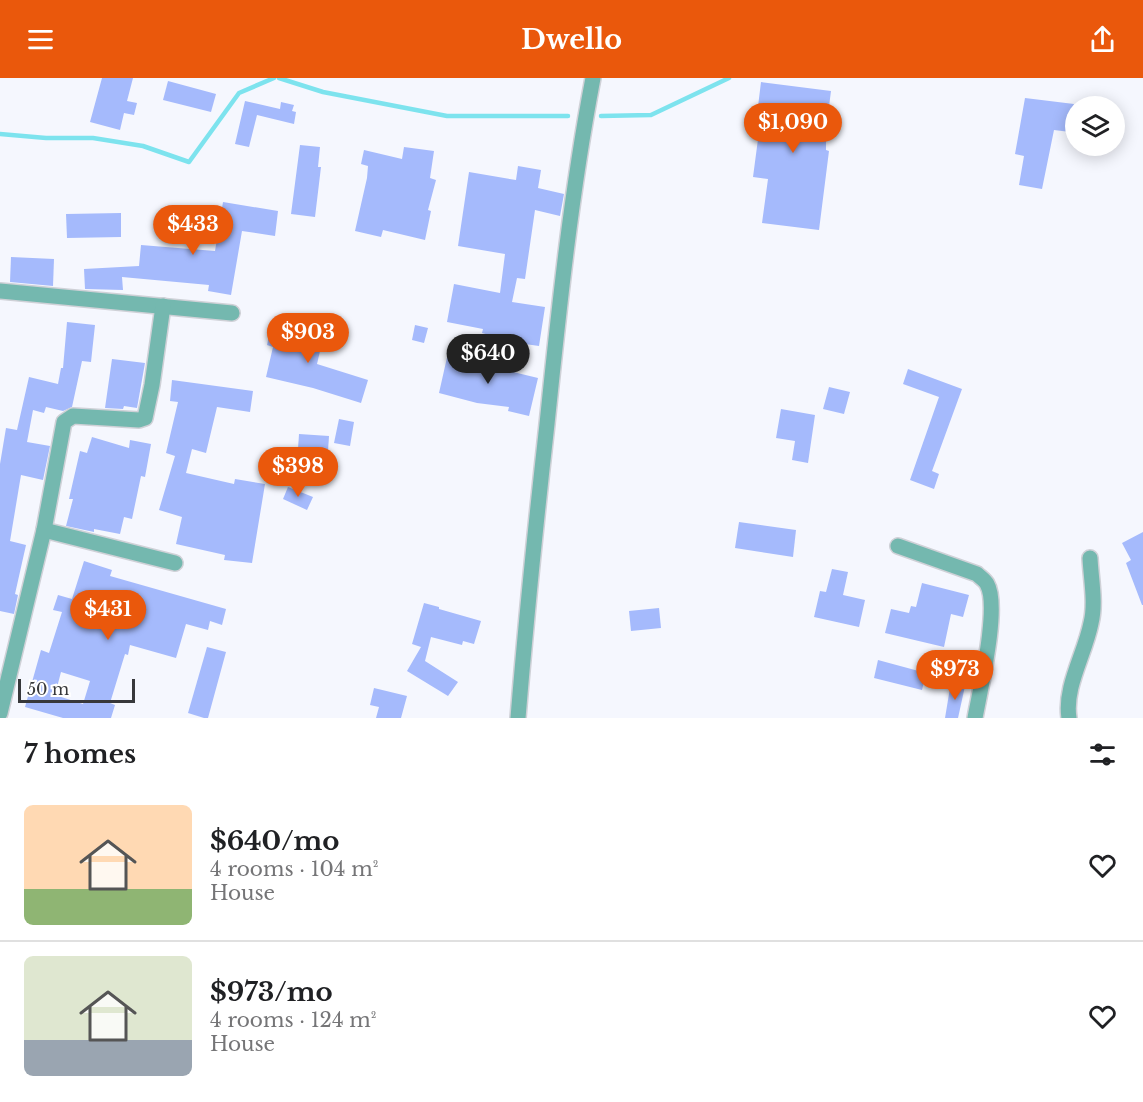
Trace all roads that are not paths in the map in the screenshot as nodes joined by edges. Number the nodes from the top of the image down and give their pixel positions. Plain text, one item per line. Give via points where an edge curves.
1 (593, 78) edge
2 (0, 291) edge
3 (163, 306) junction
4 (232, 313) dead end
5 (44, 530) junction
6 (898, 546) dead end
7 (1090, 558) dead end
8 (175, 563) dead end
9 (0, 713) edge
10 (518, 718) edge
11 (975, 718) edge
12 (1069, 718) edge

1 - 10 street via 560,293
2 - 3 street
3 - 4 street
3 - 5 street via 145,418 67,418
5 - 8 street
5 - 9 street
6 - 11 street via 977,574 987,583 991,613
7 - 12 street via 1092,622 1067,707

